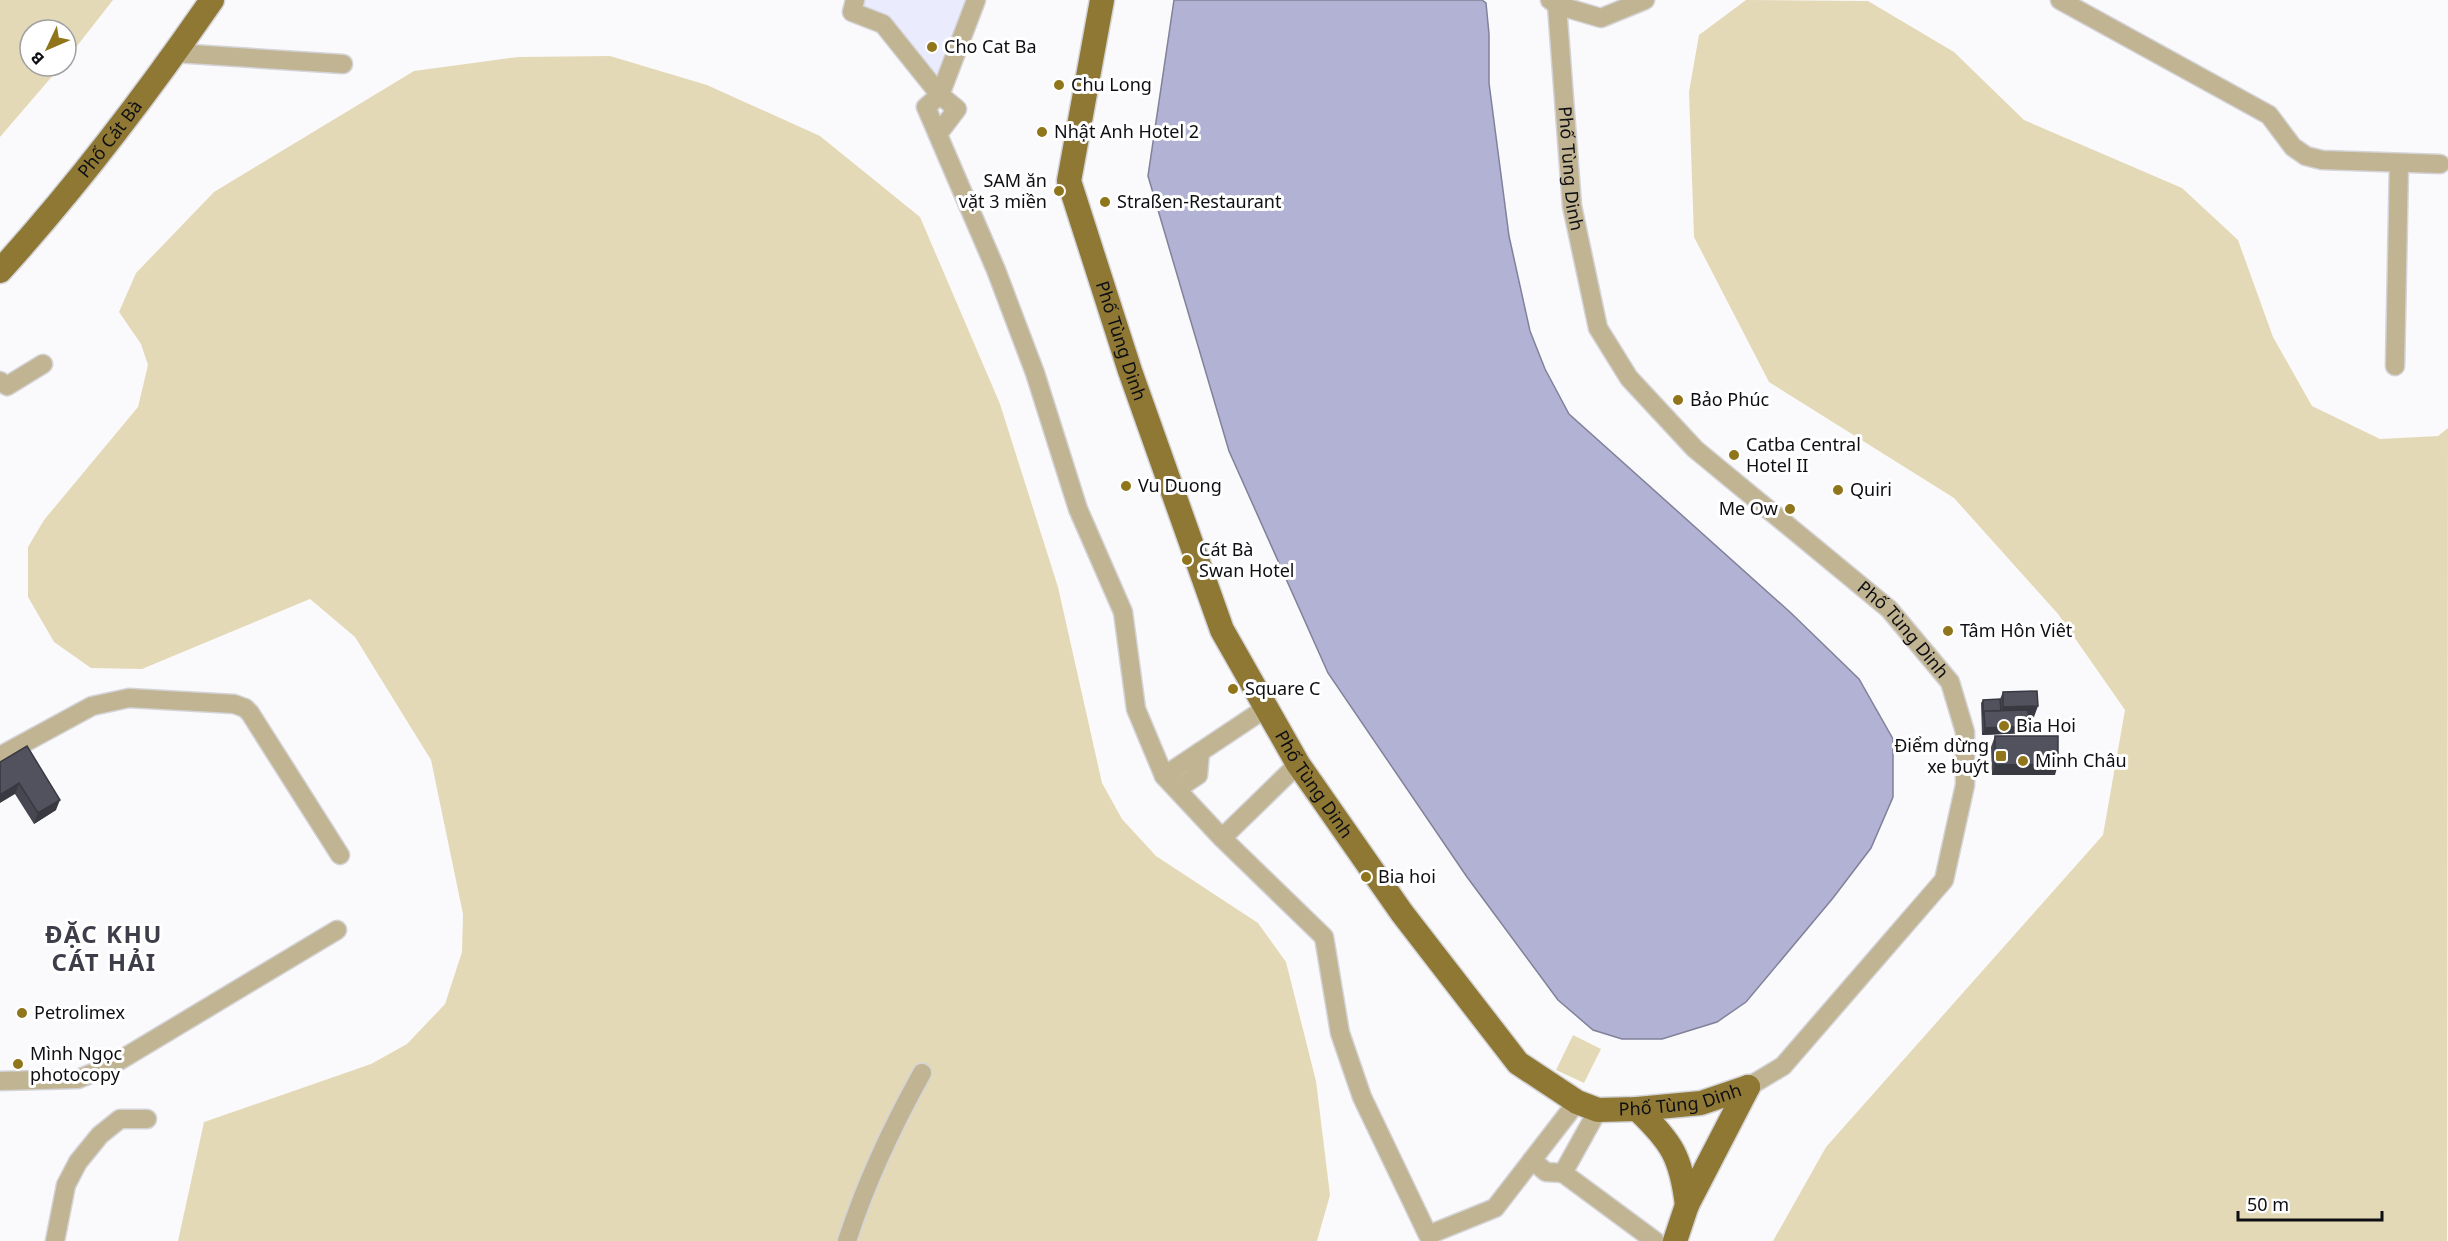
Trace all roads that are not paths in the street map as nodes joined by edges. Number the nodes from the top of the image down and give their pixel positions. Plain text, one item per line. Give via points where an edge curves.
1 (212, 0) edge
2 (855, 0) edge
3 (976, 0) edge
4 (1102, 0) edge
5 (1645, 0) edge
6 (2060, 0) edge
7 (1554, 2) edge
8 (175, 53) junction
9 (343, 64) dead end
10 (940, 95) junction
11 (2399, 164) junction
12 (2440, 164) dead end
13 (0, 271) edge
14 (43, 364) dead end
15 (2395, 366) dead end
16 (0, 381) edge
17 (1266, 708) junction
18 (0, 756) edge
19 (1298, 765) junction
20 (1171, 782) junction
21 (1222, 838) junction
22 (340, 855) dead end
23 (337, 930) dead end
24 (922, 1073) dead end
25 (0, 1081) edge
26 (1748, 1088) junction
27 (1588, 1106) junction
28 (1637, 1109) junction
29 (147, 1119) dead end
30 (1532, 1160) junction
31 (1563, 1173) junction
32 (1687, 1204) junction
33 (1429, 1238) edge
34 (55, 1241) edge
35 (847, 1241) edge
36 (1655, 1241) edge
37 (1675, 1241) edge

1 - 8 main road, Phố Cát Bà
2 - 10 street via 852,12 883,24
3 - 10 street
4 - 17 main road, Phố Tùng Dinh via 1069,182 1130,371 1222,630
5 - 7 street via 1601,18
6 - 11 street via 2269,115 2306,156
7 - 26 street, Phố Tùng Dinh via 1572,206 1598,328 1629,378 1695,449 1888,609 1950,682 1965,732 1965,785 1944,879 1783,1066
8 - 9 street
8 - 13 main road, Phố Cát Bà via 42,225
10 - 20 street via 926,107 996,270 1035,373 1078,509 1123,612 1136,709
11 - 12 street
11 - 15 street
14 - 16 street via 6,386
17 - 19 main road, Phố Tùng Dinh
17 - 20 street via 1200,752
18 - 22 street via 92,705 108,701 129,698 234,704 250,713
19 - 21 street
19 - 27 main road, Phố Tùng Dinh via 1402,913 1518,1064
20 - 21 street
21 - 33 street via 1324,937 1340,1033 1362,1098
23 - 25 street via 112,1065 78,1079
24 - 35 street via 877,1159
26 - 28 main road, Phố Tùng Dinh via 1701,1103
26 - 32 main road
27 - 28 main road, Phố Tùng Dinh
27 - 30 street
27 - 31 street
28 - 32 main road via 1663,1133 1676,1155
29 - 34 street via 120,1119 100,1135 78,1162 66,1185
30 - 31 street via 1546,1172
30 - 33 street via 1496,1208
31 - 36 street
32 - 37 main road

